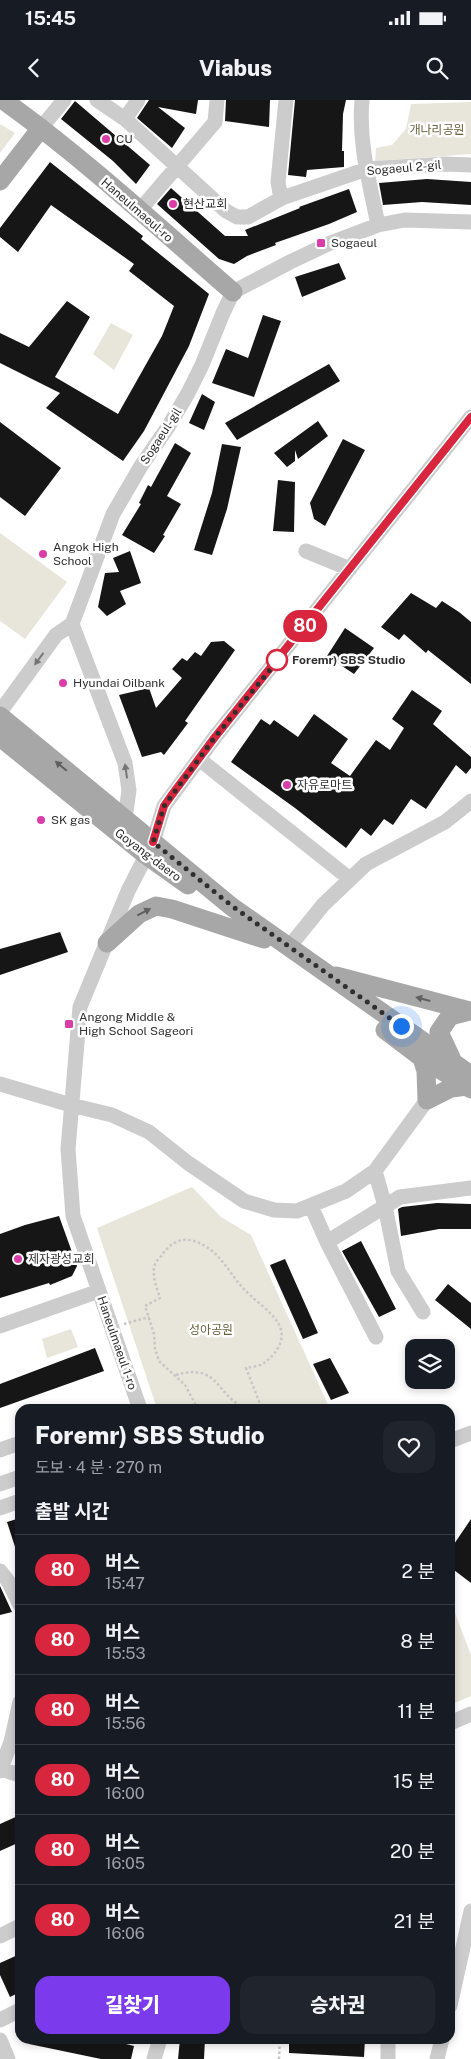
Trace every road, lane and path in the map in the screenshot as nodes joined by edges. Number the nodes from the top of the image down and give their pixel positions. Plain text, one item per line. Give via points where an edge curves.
1 (3, 100) edge
2 (64, 100) edge
3 (97, 100) edge
4 (138, 100) edge
5 (217, 100) edge
6 (286, 100) edge
7 (362, 100) edge
8 (125, 119) junction
9 (41, 128) junction
10 (471, 165) edge
11 (178, 166) junction
12 (367, 169) junction
13 (0, 181) edge
14 (281, 199) junction
15 (139, 212) junction
16 (471, 222) edge
17 (378, 225) junction
18 (234, 292) junction
19 (471, 417) edge
20 (465, 435) edge
21 (306, 551) dead end
22 (350, 569) junction
23 (72, 624) junction
24 (0, 712) edge
25 (0, 716) edge
26 (0, 737) edge
27 (199, 759) junction
28 (471, 802) edge
29 (124, 819) junction
30 (149, 848) junction
31 (350, 879) junction
32 (264, 939) junction
33 (107, 942) junction
34 (289, 947) junction
35 (324, 973) junction
36 (470, 1011) edge
37 (422, 1058) junction
38 (454, 1063) junction
39 (470, 1083) edge
40 (0, 1084) edge
41 (427, 1100) junction
42 (71, 1106) junction
43 (375, 1171) junction
44 (471, 1188) edge
45 (311, 1206) junction
46 (385, 1206) junction
47 (327, 1242) junction
48 (99, 1291) junction
49 (423, 1312) dead end
50 (149, 1317) junction
51 (122, 1325) dead end
52 (0, 1326) edge
53 (376, 1337) dead end
54 (175, 1375) junction
55 (138, 1404) edge
56 (195, 1404) edge
57 (238, 1404) edge
58 (260, 1404) edge
59 (471, 1433) edge
60 (455, 1439) edge
61 (15, 1445) edge
62 (0, 1450) edge
63 (15, 1479) edge
64 (0, 1484) edge
65 (15, 1503) edge
66 (0, 1508) edge
67 (0, 1571) edge
68 (15, 1595) edge
69 (471, 1714) edge
70 (455, 1721) edge
71 (15, 1722) edge
72 (0, 1770) edge
73 (15, 1774) edge
74 (471, 1910) edge
75 (15, 1928) edge
76 (0, 1936) edge
77 (455, 1983) edge
78 (15, 2012) edge
79 (0, 2020) edge
80 (0, 2040) edge
81 (158, 2044) edge
82 (280, 2044) edge
83 (388, 2044) edge
84 (441, 2044) edge
85 (8, 2059) edge
86 (154, 2059) edge
87 (278, 2059) edge
88 (388, 2059) edge
89 (437, 2059) edge

1 - 9 main road, Haneulmaeul-ro
2 - 9 street
3 - 8 street, Sogaeul 2-gil
4 - 8 street
5 - 11 street via 214,122
6 - 14 street via 278,182
7 - 12 street via 360,121
8 - 11 street, Sogaeul 2-gil
9 - 13 main road
9 - 15 main road, Haneulmaeul-ro
10 - 12 street, Sogaeul 2-gil
11 - 14 street, Sogaeul 2-gil via 237,217 248,217
11 - 15 street
12 - 14 street, Sogaeul 2-gil
12 - 17 street
15 - 18 main road, Haneulmaeul-ro
16 - 17 street via 405,220
17 - 18 street via 328,244
18 - 23 street, Sogaeul-gil via 187,395 113,514
19 - 20 street
20 - 22 street
21 - 22 street
22 - 27 street
23 -> 24 street via 56,635
29 -> 23 street via 128,790 125,763
29 -> 25 main road, Goyang-daero
26 - 30 main road, Goyang-daero
27 - 30 street via 164,806
27 - 31 street
28 - 31 street via 445,822 366,864
29 - 30 main road, Goyang-daero
30 - 32 main road, Goyang-daero
30 - 33 street
30 - 34 main road, Goyang-daero
31 - 34 street via 323,905
33 -> 32 main road via 139,914 156,906
32 - 37 main road, Goyang-daero
33 - 42 street via 80,1007
34 - 35 main road, Goyang-daero
36 -> 35 main road
35 - 38 main road, Goyang-daero
36 - 38 main road via 450,1016 439,1032
37 - 39 main road, Goyang-daero
37 - 41 main road
38 - 39 main road, Goyang-daero
39 - 41 main road
40 - 42 street
41 - 43 street
42 - 45 street via 112,1115 150,1132 244,1202 274,1210 298,1211
42 - 48 street via 68,1149 73,1216
43 - 45 street via 346,1191
43 - 46 street
44 - 46 street via 400,1197
45 - 47 street
46 - 47 street
46 - 49 street via 398,1271
47 - 53 street
48 - 52 street, Haneulmaeul 1-ro
48 - 55 street, Haneulmaeul 1-ro
50 - 51 path
50 - 54 path via 159,1361
50 - 58 path via 145,1306 160,1298 154,1277 155,1264 167,1248 179,1240 195,1240 206,1246 280,1327 281,1342 277,1351 263,1364 246,1368
54 - 56 path
54 - 57 path via 189,1371 210,1376 220,1384 230,1400
59 - 60 street
61 - 62 street
63 - 64 street
65 - 66 street
67 - 68 street
69 - 70 street
71 - 72 street
72 - 73 street
74 - 77 street
75 - 76 street
78 - 79 street
80 - 85 street
81 - 86 street
82 - 87 path
83 - 88 street
84 - 89 street

